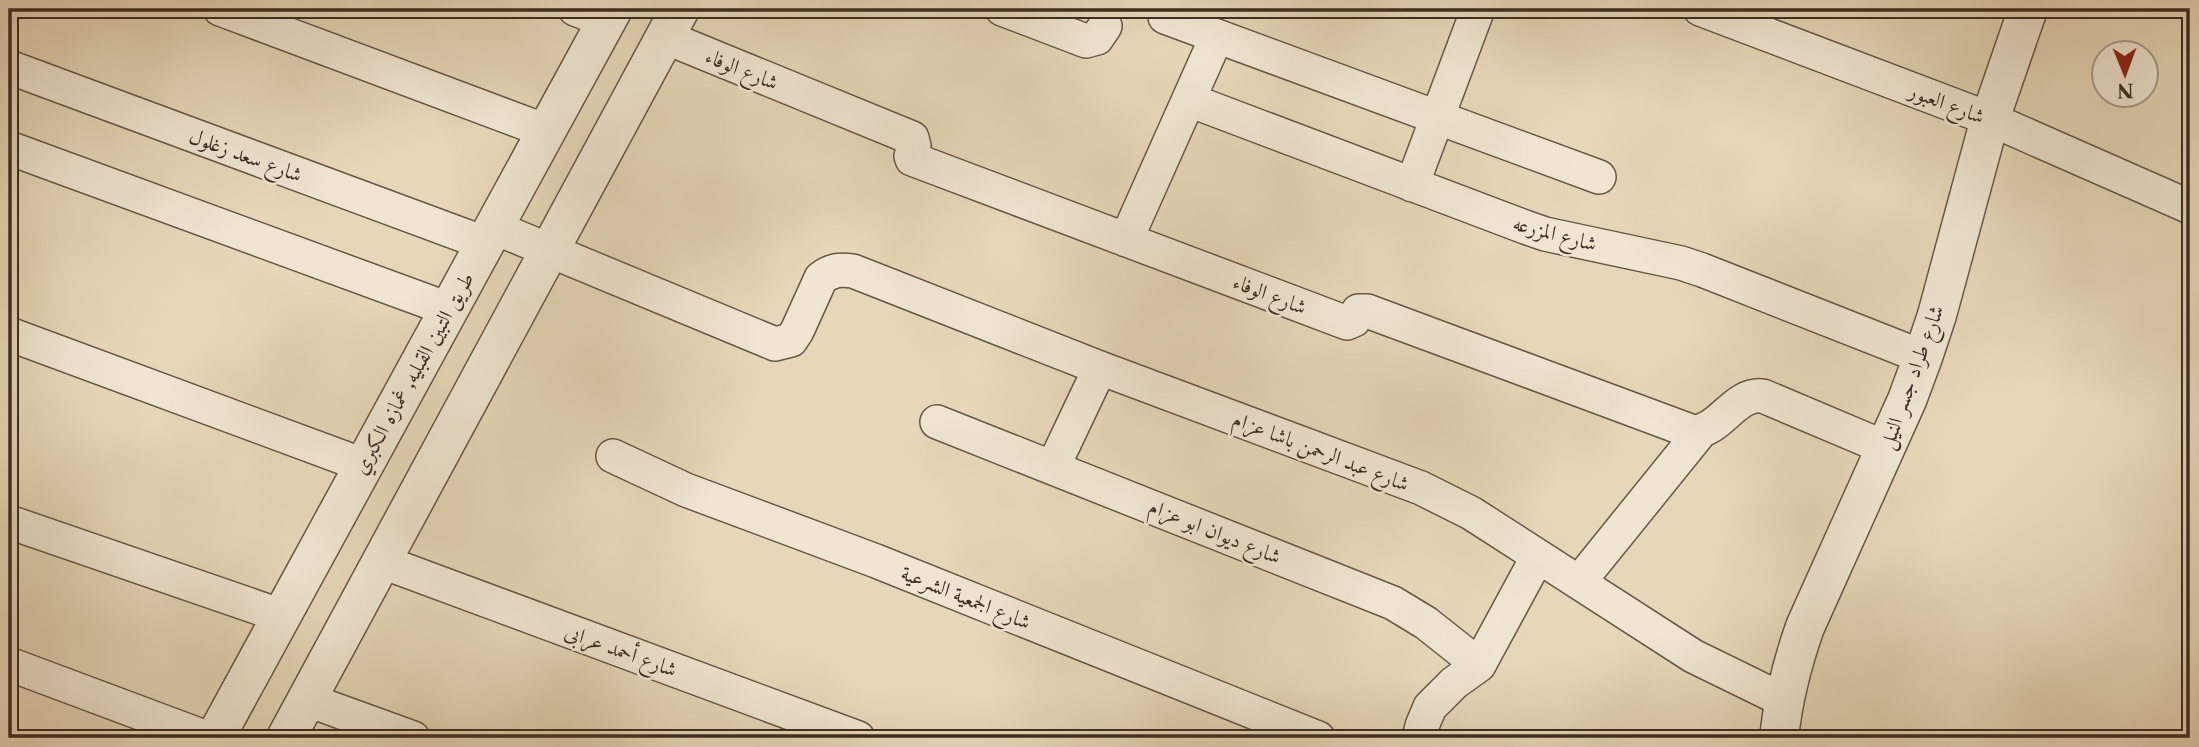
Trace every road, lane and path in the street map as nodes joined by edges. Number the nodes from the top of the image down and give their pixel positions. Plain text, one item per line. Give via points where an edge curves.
1 (220, 9) edge
2 (1002, 9) edge
3 (1478, 9) edge
4 (1700, 9) edge
5 (2028, 9) edge
6 (598, 13) edge
7 (1165, 17) dead end
8 (672, 23) edge
9 (1105, 26) dead end
10 (1217, 36) junction
11 (9, 67) edge
12 (1189, 100) junction
13 (1437, 117) junction
14 (1990, 119) junction
15 (546, 131) junction
16 (9, 148) edge
17 (1599, 177) dead end
18 (1412, 185) junction
19 (2190, 207) edge
20 (489, 235) junction
21 (1126, 240) junction
22 (550, 251) junction
23 (828, 273) joint
24 (448, 309) junction
25 (9, 334) edge
26 (1923, 357) junction
27 (1100, 368) junction
28 (937, 422) dead end
29 (1701, 431) junction
30 (1886, 448) junction
31 (613, 456) dead end
32 (363, 465) junction
33 (1052, 467) junction
34 (9, 522) edge
35 (1538, 556) junction
36 (383, 562) junction
37 (1578, 582) junction
38 (282, 616) junction
39 (9, 664) edge
40 (1479, 665) junction
41 (308, 700) junction
42 (1783, 700) junction
43 (207, 738) edge
44 (215, 738) edge
45 (286, 738) edge
46 (413, 738) edge
47 (858, 738) edge
48 (1318, 738) edge
49 (1419, 738) edge
50 (1779, 738) edge

1 - 15 street
2 - 9 street via 1086,41 1097,38
3 - 13 street
4 - 14 street, شارع العبور
5 - 14 street, شارع طراد جسر النيل
6 - 15 street, طريق التبين القبليه, غمازه الكبري
7 - 10 street
8 - 21 street, شارع الوفاء via 912,138 912,159
8 - 22 street
10 - 12 street
10 - 13 street
11 - 20 street, شارع سعد زغلول
12 - 18 street, شارع المزرعه
12 - 21 street
13 - 17 street
13 - 18 street
14 - 19 street, شارع العبور
14 - 26 street, شارع طراد جسر النيل
15 - 20 street, طريق التبين القبليه, غمازه الكبري
16 - 24 street
18 - 26 street, شارع المزرعه via 1545,234 1702,270
20 - 22 street, شارع سعد زغلول
20 - 24 street, طريق التبين القبليه, غمازه الكبري
21 - 29 street, شارع الوفاء via 1347,323 1358,312 1367,311
22 - 23 street, شارع سعد زغلول via 775,344 791,340 821,278
22 - 36 street
23 - 27 street, شارع عبد الرحمن باشا عزام via 853,271
24 - 32 street, طريق التبين القبليه, غمازه الكبري
25 - 32 street
26 - 30 street, شارع طراد جسر النيل
27 - 33 street
27 - 35 street, شارع عبد الرحمن باشا عزام via 1421,488 1471,513
28 - 33 street, شارع ديوان ابو عزام
29 - 30 street via 1756,395
29 - 37 street
30 - 42 street, شارع طراد جسر النيل via 1805,627
31 - 48 street, شارع الجمعية الشرعية via 686,490
32 - 38 street, طريق التبين القبليه, غمازه الكبري
33 - 40 street, شارع ديوان ابو عزام via 1393,603
34 - 38 street
35 - 37 street, شارع عبد الرحمن باشا عزام
35 - 40 street
36 - 41 street
36 - 47 street, شارع أحمد عرابى
37 - 42 street, شارع عبد الرحمن باشا عزام via 1693,656
38 - 44 street, طريق التبين القبليه, غمازه الكبري
39 - 43 street
40 - 49 street via 1430,707
41 - 45 street
41 - 46 street
42 - 50 street, شارع طراد جسر النيل

